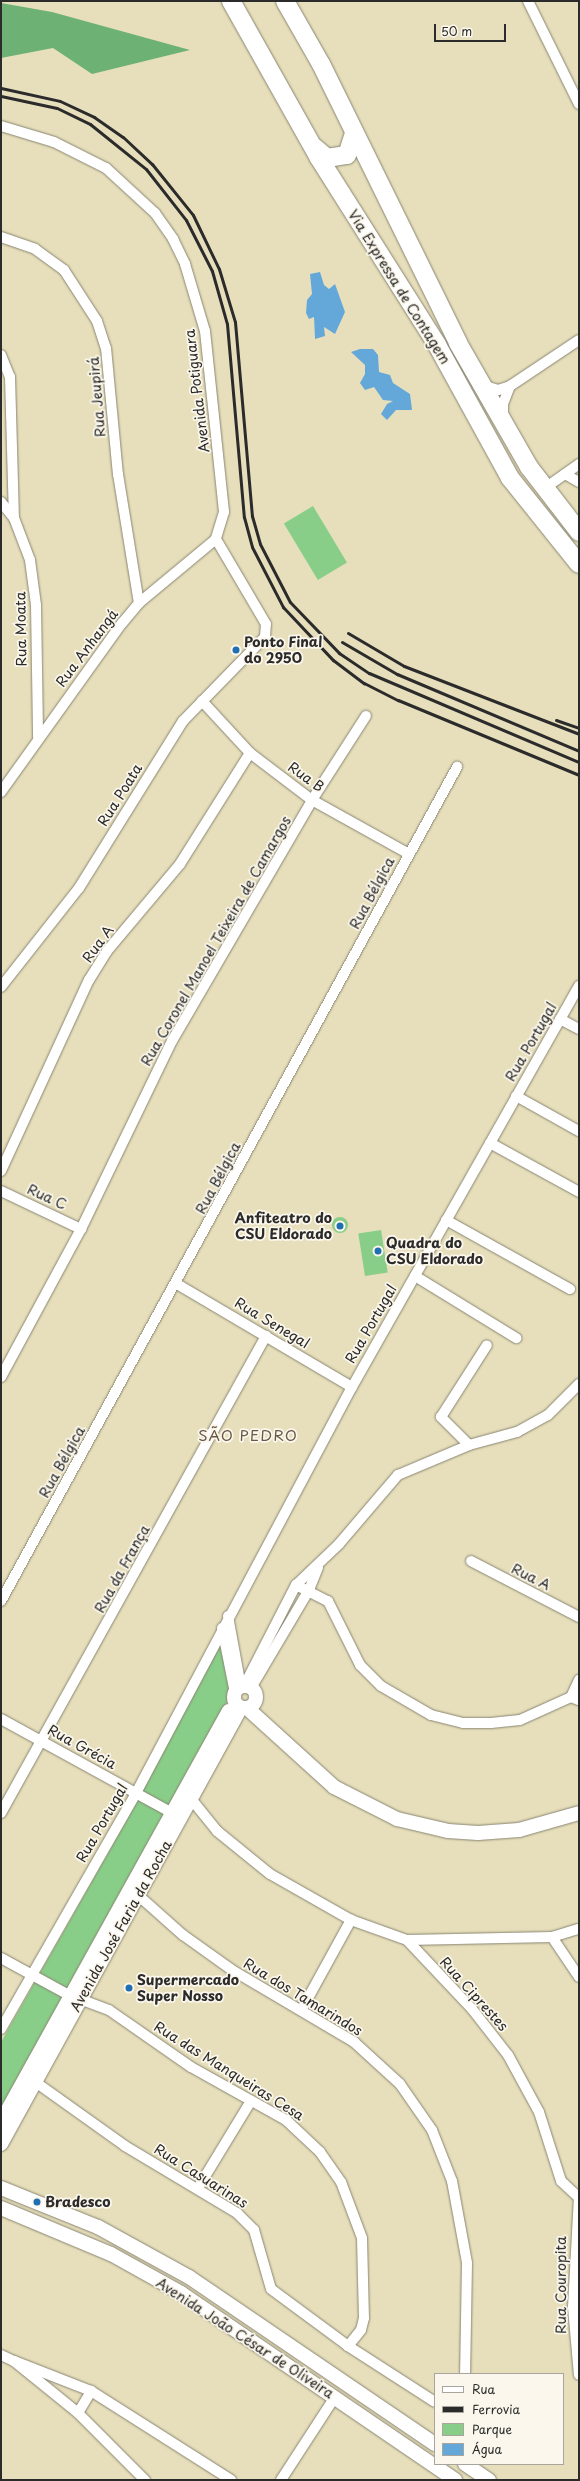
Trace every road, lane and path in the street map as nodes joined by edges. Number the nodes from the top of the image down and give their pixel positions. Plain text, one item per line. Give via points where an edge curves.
1 (231, 1) edge
2 (285, 1) edge
3 (528, 1) edge
4 (579, 104) edge
5 (1, 126) edge
6 (354, 133) junction
7 (311, 145) junction
8 (1, 237) edge
9 (579, 340) edge
10 (1, 355) edge
11 (482, 385) junction
12 (510, 386) junction
13 (503, 422) junction
14 (579, 464) edge
15 (565, 474) junction
16 (579, 482) edge
17 (545, 488) junction
18 (1, 502) edge
19 (14, 518) junction
20 (579, 532) edge
21 (216, 539) junction
22 (579, 564) edge
23 (139, 603) junction
24 (202, 701) junction
25 (366, 716) dead end
26 (38, 739) junction
27 (250, 753) junction
28 (457, 768) dead end
29 (1, 792) edge
30 (312, 800) junction
31 (409, 854) junction
32 (579, 986) edge
33 (1, 987) edge
34 (560, 1019) junction
35 (579, 1030) edge
36 (516, 1096) junction
37 (579, 1131) edge
38 (490, 1143) junction
39 (1, 1171) edge
40 (1, 1192) edge
41 (579, 1192) edge
42 (446, 1220) junction
43 (81, 1229) junction
44 (415, 1276) junction
45 (177, 1284) junction
46 (570, 1289) dead end
47 (266, 1336) junction
48 (516, 1338) dead end
49 (487, 1345) dead end
50 (1, 1377) edge
51 (579, 1384) edge
52 (352, 1387) junction
53 (469, 1445) junction
54 (471, 1561) dead end
55 (318, 1566) junction
56 (296, 1585) junction
57 (309, 1590) junction
58 (1, 1601) edge
59 (228, 1616) junction
60 (579, 1617) edge
61 (222, 1628) junction
62 (579, 1680) edge
63 (244, 1696) junction
64 (575, 1698) edge
65 (1, 1719) edge
66 (44, 1741) junction
67 (136, 1793) junction
68 (192, 1800) junction
69 (579, 1805) edge
70 (170, 1812) junction
71 (579, 1813) edge
72 (1, 1814) edge
73 (550, 1822) junction
74 (139, 1896) junction
75 (351, 1920) junction
76 (579, 1929) edge
77 (552, 1937) junction
78 (407, 1940) junction
79 (1, 1958) edge
80 (31, 1975) junction
81 (579, 1977) edge
82 (75, 1997) junction
83 (302, 2009) junction
84 (1, 2029) edge
85 (34, 2082) junction
86 (251, 2101) junction
87 (1, 2122) edge
88 (1, 2144) edge
89 (1, 2188) edge
90 (198, 2188) junction
91 (578, 2196) edge
92 (1, 2208) edge
93 (348, 2346) junction
94 (1, 2355) edge
95 (14, 2361) junction
96 (465, 2373) edge
97 (579, 2375) edge
98 (91, 2391) junction
99 (335, 2397) junction
100 (434, 2401) edge
101 (78, 2413) junction
102 (434, 2443) edge
103 (466, 2465) edge
104 (145, 2480) edge
105 (231, 2480) edge
106 (281, 2480) edge
107 (455, 2480) edge
108 (488, 2480) edge

1 - 7 highway, Via Expressa de Contagem
2 - 6 highway, Via Expressa de Contagem
3 - 4 street
5 - 21 street, Avenida Potiguara via 54,142 106,168 155,213 173,239 185,264 205,331 224,512
6 - 7 highway via 352,148 337,158 327,158
6 - 11 highway, Via Expressa de Contagem
7 - 22 highway, Via Expressa de Contagem via 437,345 510,478
8 - 23 street, Rua Jeupirá via 35,249 64,270 84,296 99,326 106,348 118,474
9 - 12 street
10 - 19 street via 10,377
11 - 12 street via 498,390
11 - 13 highway, Via Expressa de Contagem
12 - 13 street via 503,404
13 - 17 highway, Via Expressa de Contagem
14 - 15 street
15 - 16 street
15 - 17 street
17 - 20 highway, Via Expressa de Contagem
18 - 19 street, Rua Moata
19 - 26 street, Rua Moata via 30,560 36,605
21 - 23 street, Rua Anhangá
21 - 24 street, Rua Poata via 266,624 265,637
23 - 26 street, Rua Anhangá
24 - 27 street, Rua B
24 - 33 street, Rua Poata via 183,721 79,888
25 - 30 street, Rua Coronel Manoel Teixeira de Camargos
26 - 29 street, Rua Anhangá
27 - 30 street, Rua B
27 - 39 street, Rua A via 180,864 107,951 89,980
28 - 31 street, Rua Bélgica
30 - 31 street, Rua B
30 - 43 street, Rua Coronel Manoel Teixeira de Camargos via 172,1041
31 - 45 street, Rua Bélgica
32 - 34 street, Rua Portugal
34 - 35 street
34 - 36 street, Rua Portugal
36 - 37 street
36 - 38 street, Rua Portugal
38 - 41 street
38 - 42 street, Rua Portugal
40 - 43 street, Rua C
42 - 44 street, Rua Portugal
42 - 46 street
43 - 50 street, Rua Coronel Manoel Teixeira de Camargos
44 - 48 street
44 - 52 street, Rua Portugal
45 - 47 street, Rua Senegal
45 - 58 street, Rua Bélgica
47 - 52 street, Rua Senegal
47 - 66 street, Rua da França
49 - 53 street via 441,1417
51 - 53 street via 548,1415 517,1432
52 - 59 street, Rua Portugal
53 - 55 street via 398,1475
54 - 60 street, Rua A
55 - 56 street
55 - 57 street
56 - 57 street
56 - 63 street
57 - 63 street
57 - 64 street via 328,1601 360,1665 381,1686 431,1715 463,1723 520,1720
59 - 61 street, Rua Portugal
59 - 63 street
61 - 63 street
61 - 67 street, Rua Portugal
62 - 64 street
63 - 68 street, Avenida José Faria da Rocha
63 - 70 street, Avenida José Faria da Rocha
63 - 73 street via 308,1766 334,1787 390,1816 448,1831 478,1833 519,1830
65 - 66 street, Rua Grécia
66 - 67 street, Rua Grécia
66 - 72 street, Rua da França
67 - 70 street, Rua Grécia
67 - 80 street, Rua Portugal
68 - 74 street, Avenida José Faria da Rocha
68 - 75 street via 217,1830 270,1874
69 - 73 street
70 - 82 street, Avenida José Faria da Rocha
71 - 73 street
74 - 82 street, Avenida José Faria da Rocha
74 - 83 street, Rua dos Tamarindos via 183,1935 232,1970
75 - 78 street
75 - 83 street
76 - 77 street
77 - 78 street
77 - 81 street
78 - 91 street, Rua Ciprestes via 472,2009 508,2055 539,2112 561,2181
79 - 80 street, Rua das Manqueiras Cesa
80 - 82 street, Rua das Manqueiras Cesa
80 - 84 street, Rua Portugal
82 - 85 street, Avenida José Faria da Rocha
82 - 86 street, Rua das Manqueiras Cesa via 109,2010 192,2067
82 - 87 street, Avenida José Faria da Rocha
83 - 96 street, Rua dos Tamarindos via 354,2042 400,2084 432,2130 452,2181 467,2263
85 - 88 street, Avenida José Faria da Rocha
85 - 90 street, Rua Casuarinas via 125,2146
86 - 90 street
86 - 93 street, Rua das Manqueiras Cesa via 286,2120 320,2152 334,2169 355,2213 364,2254 364,2318 361,2330
89 - 102 street, Avenida João César de Oliveira via 98,2227 189,2277
90 - 93 street, Rua Casuarinas via 237,2213 254,2230 271,2289
91 - 97 street, Rua Couropita via 573,2307
92 - 99 street, Avenida João César de Oliveira via 111,2254 181,2293
93 - 100 street, Rua Casuarinas
94 - 95 street
95 - 98 street
95 - 101 street
98 - 101 street
98 - 105 street
99 - 106 street
99 - 107 street, Avenida João César de Oliveira
101 - 104 street
103 - 108 street

